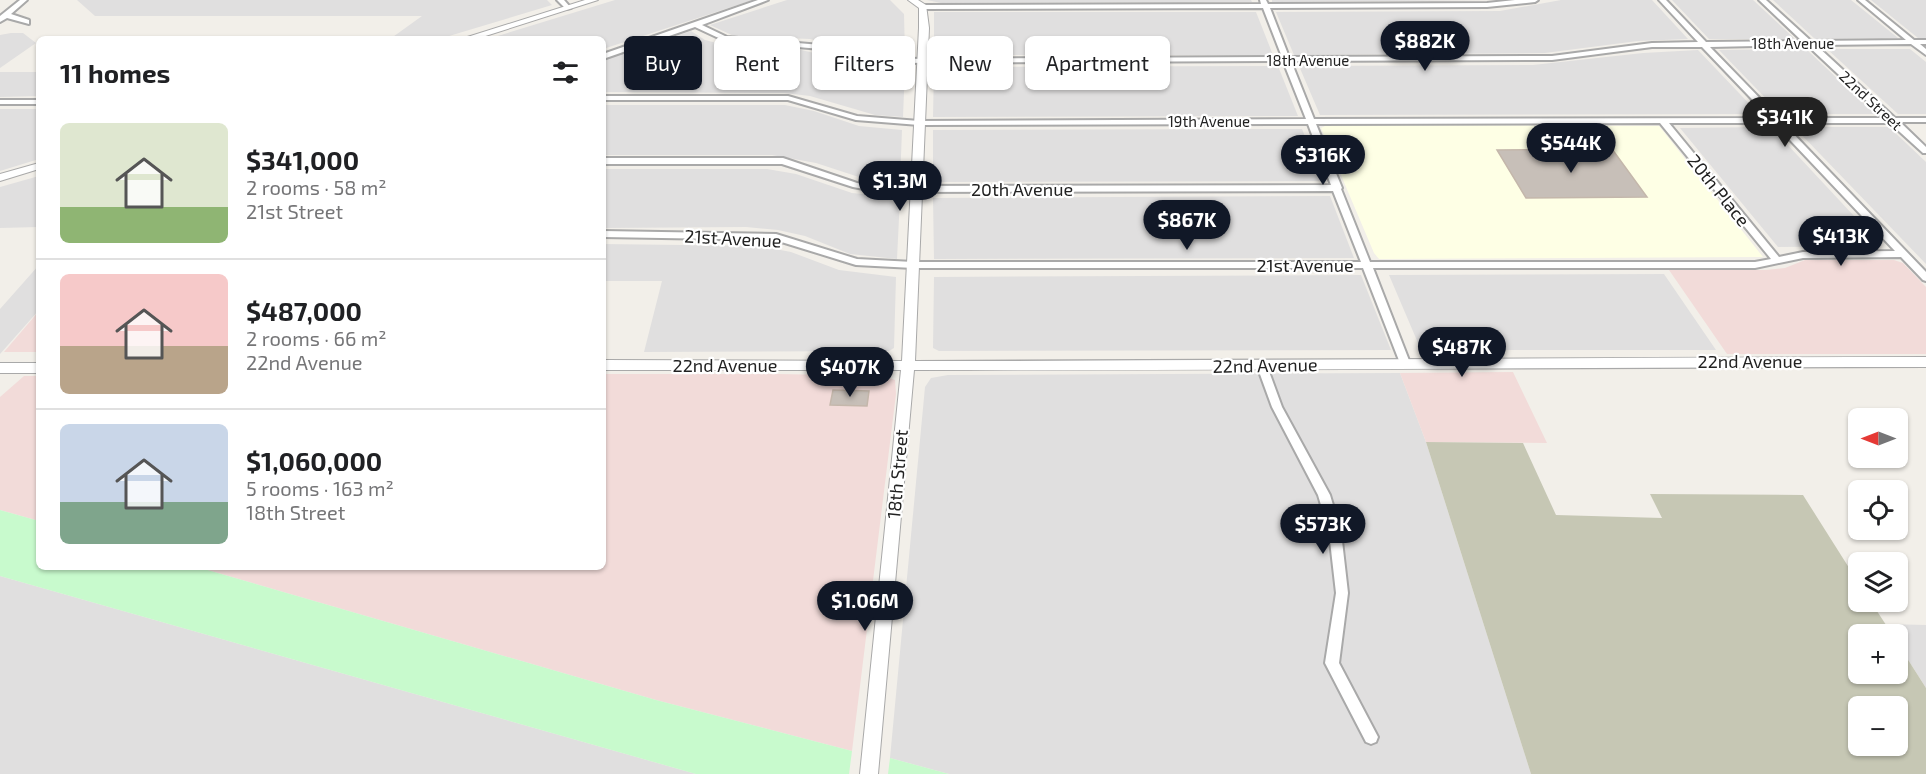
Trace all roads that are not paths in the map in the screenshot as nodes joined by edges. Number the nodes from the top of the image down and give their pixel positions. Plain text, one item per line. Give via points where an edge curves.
1 (24, 0) edge
2 (560, 0) edge
3 (594, 0) edge
4 (765, 0) edge
5 (912, 0) edge
6 (1535, 0) edge
7 (1662, 0) edge
8 (1762, 0) edge
9 (1861, 0) edge
10 (1264, 3) edge
11 (923, 7) junction
12 (568, 8) junction
13 (3, 18) edge
14 (26, 22) dead end
15 (694, 24) junction
16 (476, 36) edge
17 (1913, 42) junction
18 (1926, 42) edge
19 (1703, 44) junction
20 (1809, 44) junction
21 (1926, 53) edge
22 (606, 56) edge
23 (922, 60) junction
24 (1287, 60) junction
25 (606, 98) edge
26 (0, 102) edge
27 (36, 102) edge
28 (1311, 120) junction
29 (1662, 120) junction
30 (1777, 120) junction
31 (1893, 120) junction
32 (1926, 120) edge
33 (919, 123) junction
34 (1926, 150) edge
35 (606, 161) edge
36 (36, 167) edge
37 (0, 178) edge
38 (1338, 188) junction
39 (916, 190) junction
40 (606, 234) edge
41 (1903, 254) junction
42 (1777, 260) junction
43 (913, 265) junction
44 (1369, 266) junction
45 (1926, 278) edge
46 (1926, 362) edge
47 (1405, 363) junction
48 (908, 364) junction
49 (606, 365) edge
50 (1263, 366) junction
51 (0, 368) edge
52 (36, 368) edge
53 (1371, 737) dead end
54 (869, 774) edge

1 - 13 street
2 - 12 street
3 - 12 street
4 - 15 street
5 - 11 street
6 - 10 street via 1487,5
7 - 19 street
8 - 20 street, 22nd Street
9 - 17 street
10 - 11 street
10 - 24 street
11 - 23 street, 18th Street
12 - 16 street
13 - 14 street
15 - 22 street
15 - 23 street, 18th Avenue via 714,35 743,42 821,46 890,61
17 - 18 street, 18th Avenue
17 - 20 street, 18th Avenue
17 - 21 street
19 - 20 street, 18th Avenue
19 - 24 street, 18th Avenue via 1652,45 1551,58
19 - 30 street
20 - 31 street, 22nd Street
23 - 24 street, 18th Avenue
23 - 33 street, 18th Street
24 - 28 street
25 - 33 street, 19th Avenue via 788,98 856,118
26 - 27 street
28 - 29 street, 19th Avenue
28 - 33 street, 19th Avenue
28 - 38 street
29 - 30 street, 19th Avenue
29 - 42 street, 20th Place
30 - 31 street, 19th Avenue
30 - 41 street
31 - 32 street, 19th Avenue
31 - 34 street, 22nd Street
33 - 39 street, 18th Street
35 - 39 street, 20th Avenue via 783,161 856,185
36 - 37 street
38 - 39 street, 20th Avenue
38 - 44 street
39 - 43 street, 18th Street
40 - 43 street, 21st Avenue via 776,237 856,262
41 - 42 street, 21st Avenue via 1819,254
41 - 45 street
42 - 44 street, 21st Avenue via 1755,265
43 - 44 street, 21st Avenue
43 - 48 street, 18th Street
44 - 47 street
46 - 47 street, 22nd Avenue
47 - 50 street, 22nd Avenue
48 - 49 street, 22nd Avenue
48 - 50 street, 22nd Avenue
48 - 54 street, 18th Street
50 - 53 street via 1277,407 1324,495 1335,532 1342,593 1332,663
51 - 52 street

